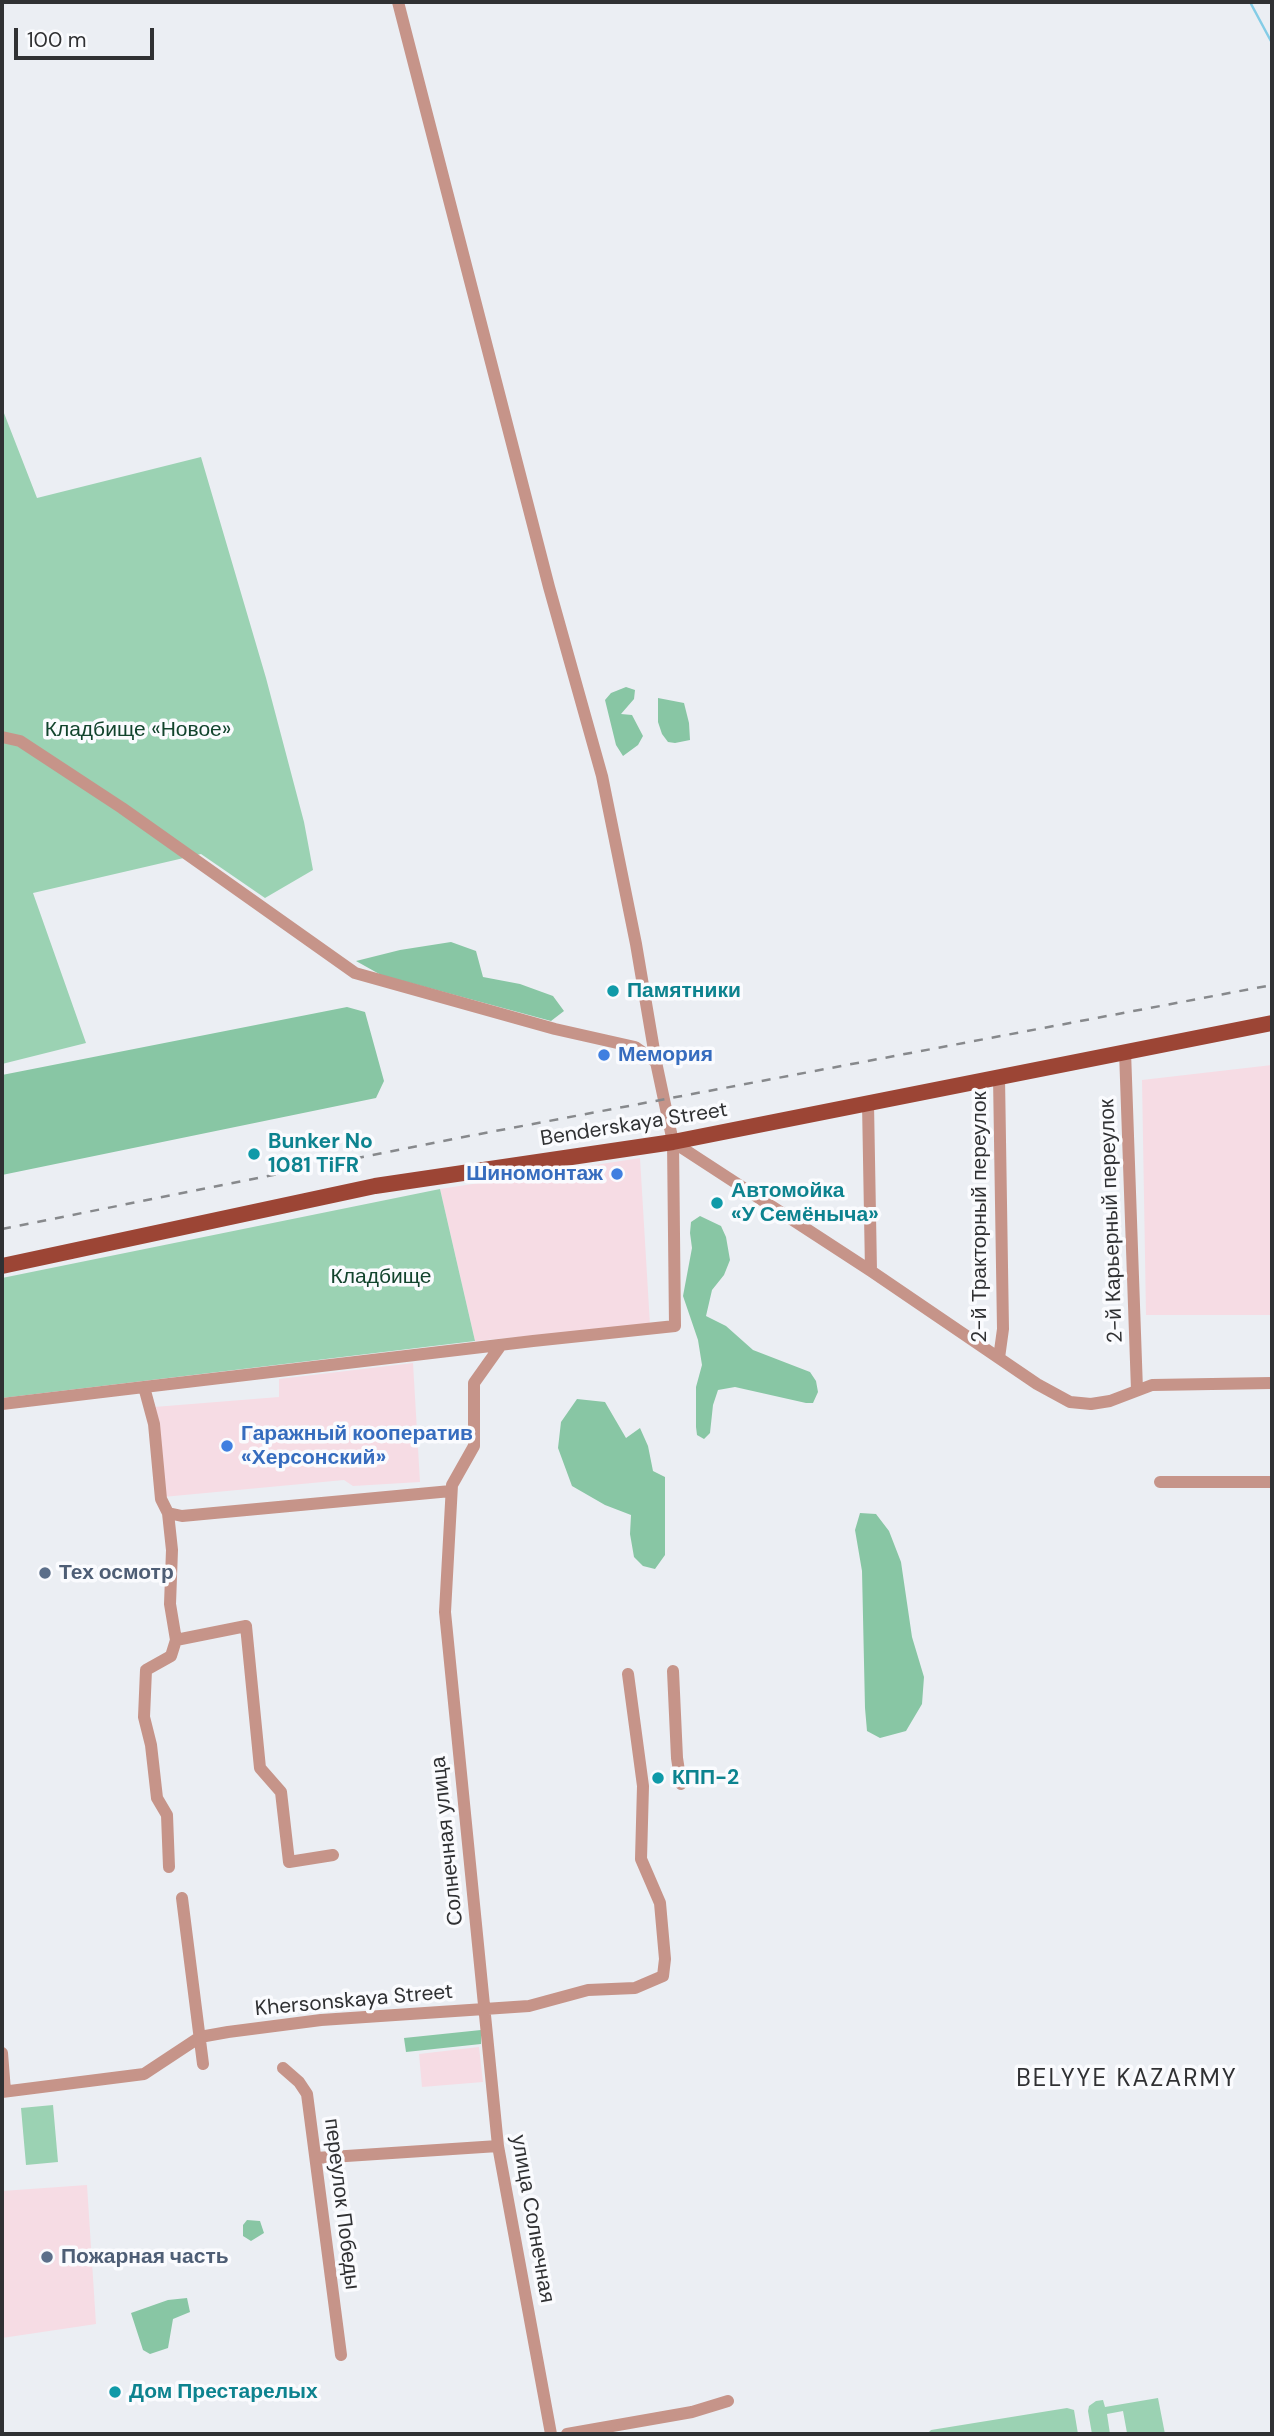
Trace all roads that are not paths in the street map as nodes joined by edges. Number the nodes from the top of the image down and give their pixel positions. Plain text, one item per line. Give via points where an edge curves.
1 (398, 2) edge
2 (2, 737) edge
3 (1272, 1023) edge
4 (1125, 1051) junction
5 (656, 1062) junction
6 (999, 1077) junction
7 (868, 1103) junction
8 (673, 1142) junction
9 (2, 1266) edge
10 (871, 1271) junction
11 (501, 1345) junction
12 (999, 1358) junction
13 (1272, 1383) edge
14 (144, 1387) junction
15 (1137, 1390) junction
16 (2, 1404) edge
17 (1160, 1482) dead end
18 (1272, 1482) edge
19 (452, 1491) junction
20 (168, 1513) junction
21 (176, 1640) junction
22 (673, 1671) dead end
23 (628, 1674) dead end
24 (681, 1784) dead end
25 (333, 1855) dead end
26 (169, 1867) dead end
27 (182, 1898) dead end
28 (484, 2009) junction
29 (200, 2037) junction
30 (2, 2053) edge
31 (203, 2064) dead end
32 (283, 2068) dead end
33 (4, 2092) edge
34 (498, 2146) junction
35 (316, 2158) junction
36 (341, 2355) dead end
37 (728, 2401) dead end
38 (551, 2434) edge
39 (567, 2434) edge

1 - 5 street via 602,776
2 - 5 street via 20,741 122,808 355,972 635,1047
3 - 4 main road, Benderskaya Street
4 - 6 main road, Benderskaya Street
4 - 15 street, 2-й Карьерный переулок
5 - 8 street
6 - 7 main road, Benderskaya Street
6 - 12 street, 2-й Тракторный переулок via 1003,1329
7 - 8 main road, Benderskaya Street
7 - 10 street
8 - 9 main road, Benderskaya Street via 375,1186
8 - 10 street
8 - 11 street via 675,1326
10 - 12 street
11 - 14 street
11 - 19 street via 474,1383 474,1446
12 - 15 street via 1070,1402 1110,1401
13 - 15 street via 1152,1385
14 - 16 street
14 - 20 street via 154,1424 161,1499
17 - 18 street
19 - 20 street via 182,1516
19 - 28 street, Солнечная улица via 444,1612
20 - 21 street via 170,1605
21 - 25 street via 246,1626 260,1768 281,1792 289,1862
21 - 26 street via 171,1656 146,1670 144,1717 157,1798 167,1815
22 - 24 street
23 - 28 street, Khersonskaya Street via 643,1786 641,1859 660,1903 663,1976 635,1988 588,1990 529,2006
27 - 29 street
28 - 29 street, Khersonskaya Street via 321,2021
28 - 34 street, улица Солнечная
29 - 31 street
29 - 33 street via 144,2074
30 - 33 street
32 - 35 street, переулок Победы via 307,2094
34 - 35 street
34 - 38 street, улица Солнечная
35 - 36 street, переулок Победы
37 - 39 street via 692,2412

